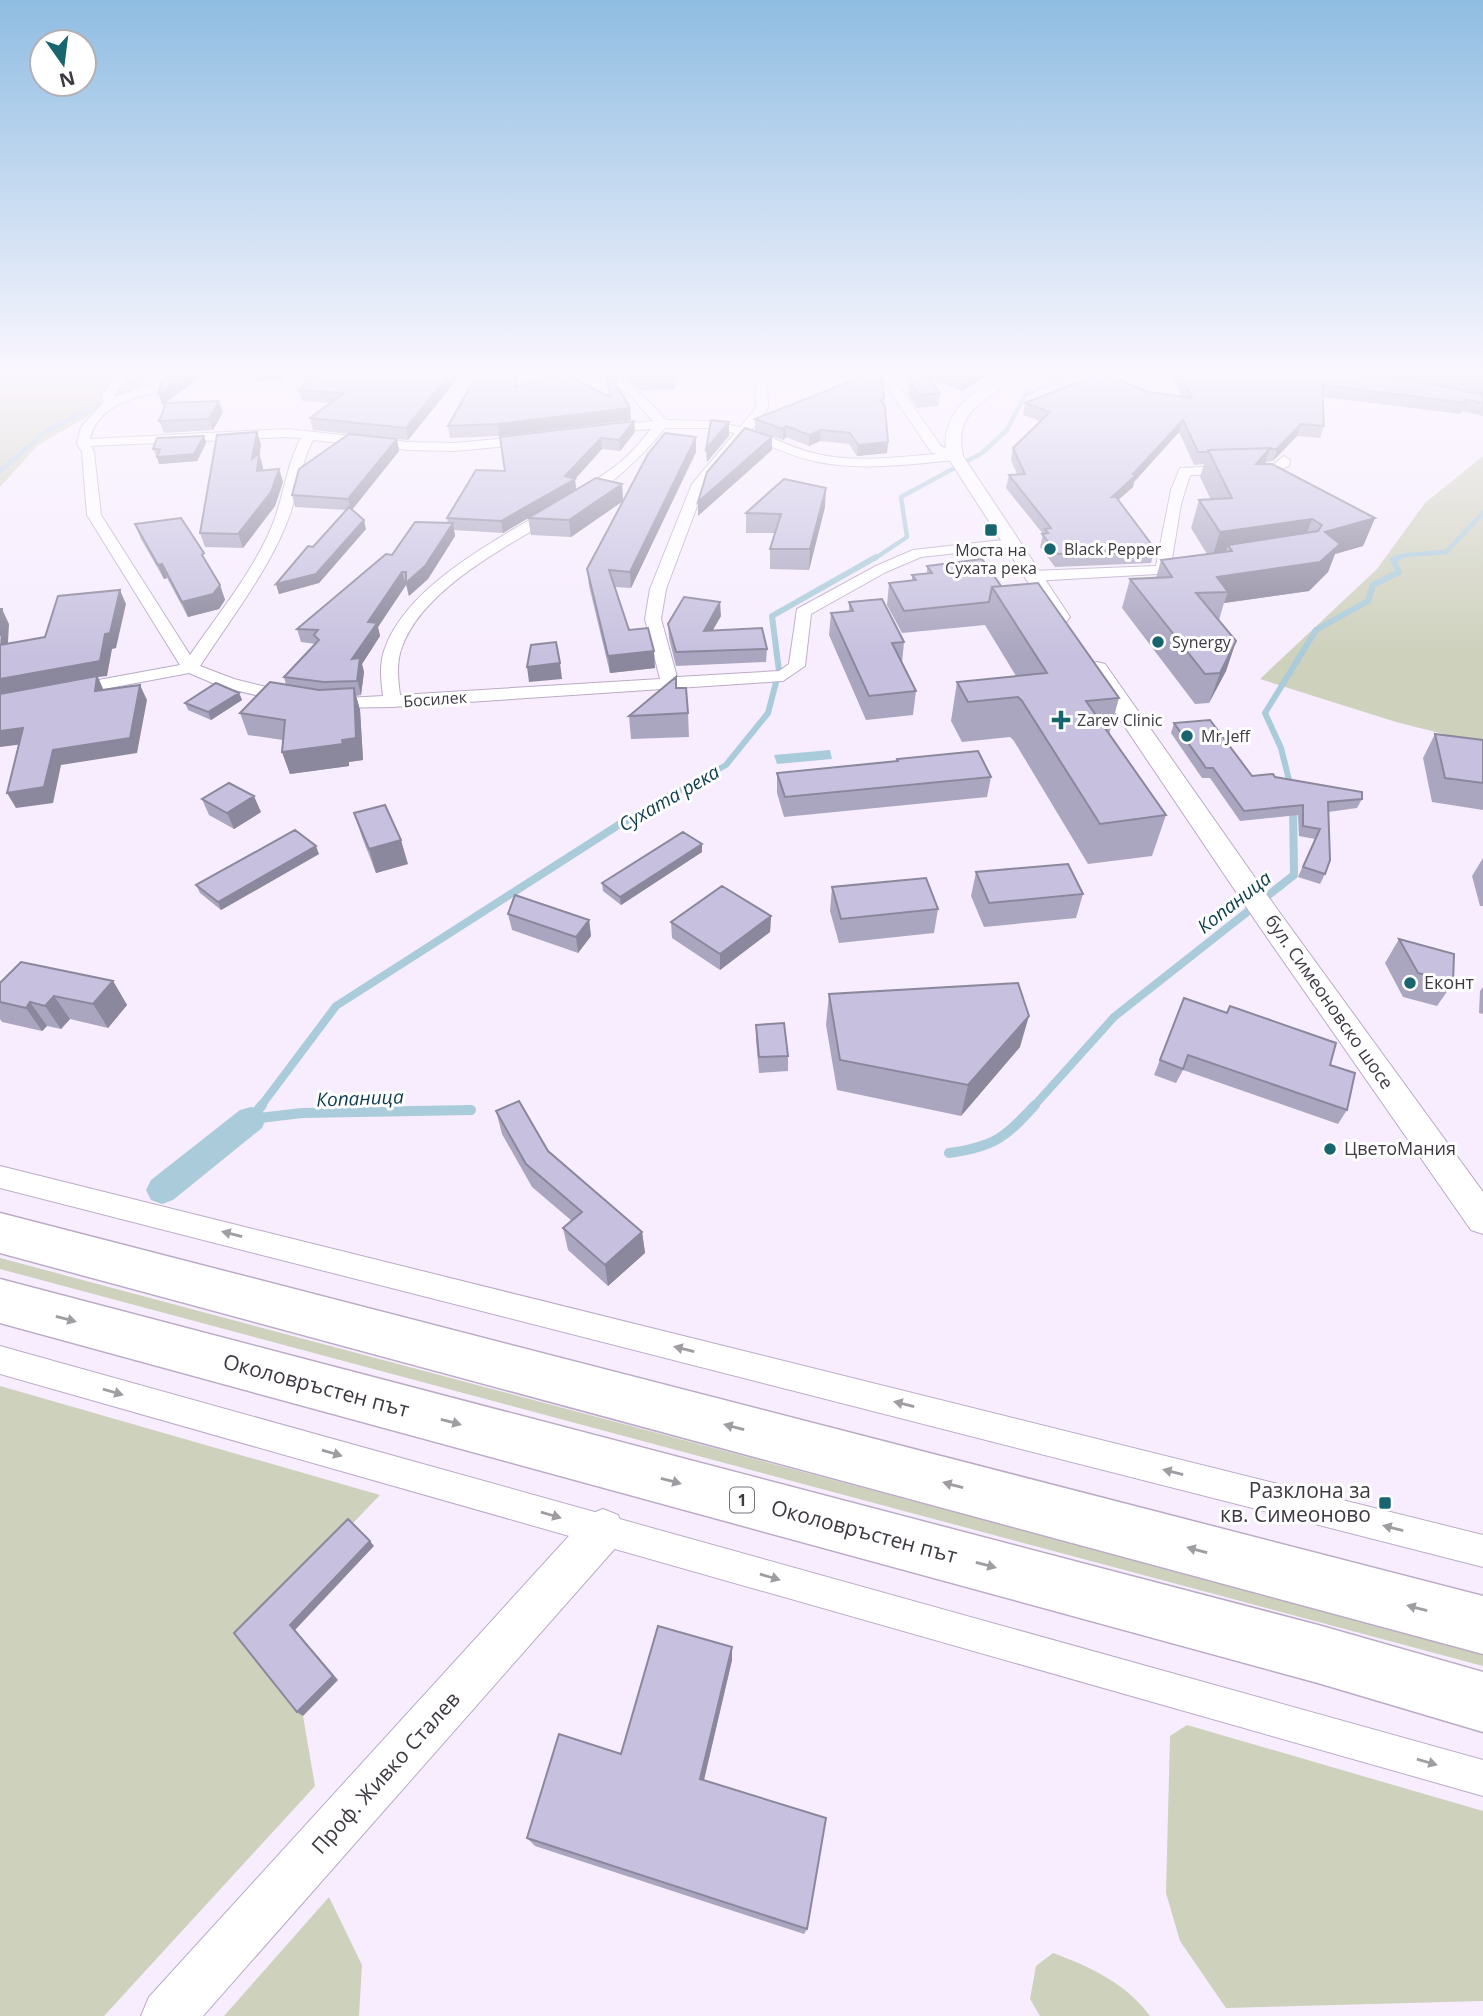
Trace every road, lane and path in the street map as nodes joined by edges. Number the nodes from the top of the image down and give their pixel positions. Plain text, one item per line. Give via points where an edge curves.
1 (89, 467) edge
2 (295, 467) edge
3 (622, 467) edge
4 (712, 467) edge
5 (963, 467) edge
6 (1278, 467) edge
7 (1012, 543) junction
8 (1204, 568) edge
9 (1163, 570) junction
10 (1032, 576) junction
11 (190, 668) junction
12 (670, 684) junction
13 (49, 694) edge
14 (392, 702) junction
15 (0, 1177) edge
16 (1483, 1219) edge
17 (0, 1233) edge
18 (0, 1301) edge
19 (0, 1360) edge
20 (603, 1530) junction
21 (1483, 1550) edge
22 (1483, 1625) edge
23 (1483, 1702) edge
24 (1483, 1778) edge
25 (169, 2016) edge

1 - 11 street via 94,515
2 - 11 street via 279,526
3 - 14 street via 451,577 419,607 396,641 389,667
4 - 12 street via 699,484 658,589 653,619
5 - 7 street, бул. Симеоновско шосе
6 - 9 street via 1185,471 1177,484
7 - 10 street, бул. Симеоновско шосе
7 - 12 street, Босилек via 918,553 803,612 797,666 783,676
8 - 9 street
9 - 10 street
10 - 16 street, бул. Симеоновско шосе
11 - 13 street
11 - 14 street, Босилек via 228,683 308,701
12 - 14 street, Босилек
21 -> 15 street
22 -> 17 highway
18 -> 23 highway, Околовръстен път / 1 via 1305,1650
19 -> 20 street
20 -> 24 street
20 - 25 street, Проф. Живко Сталев

